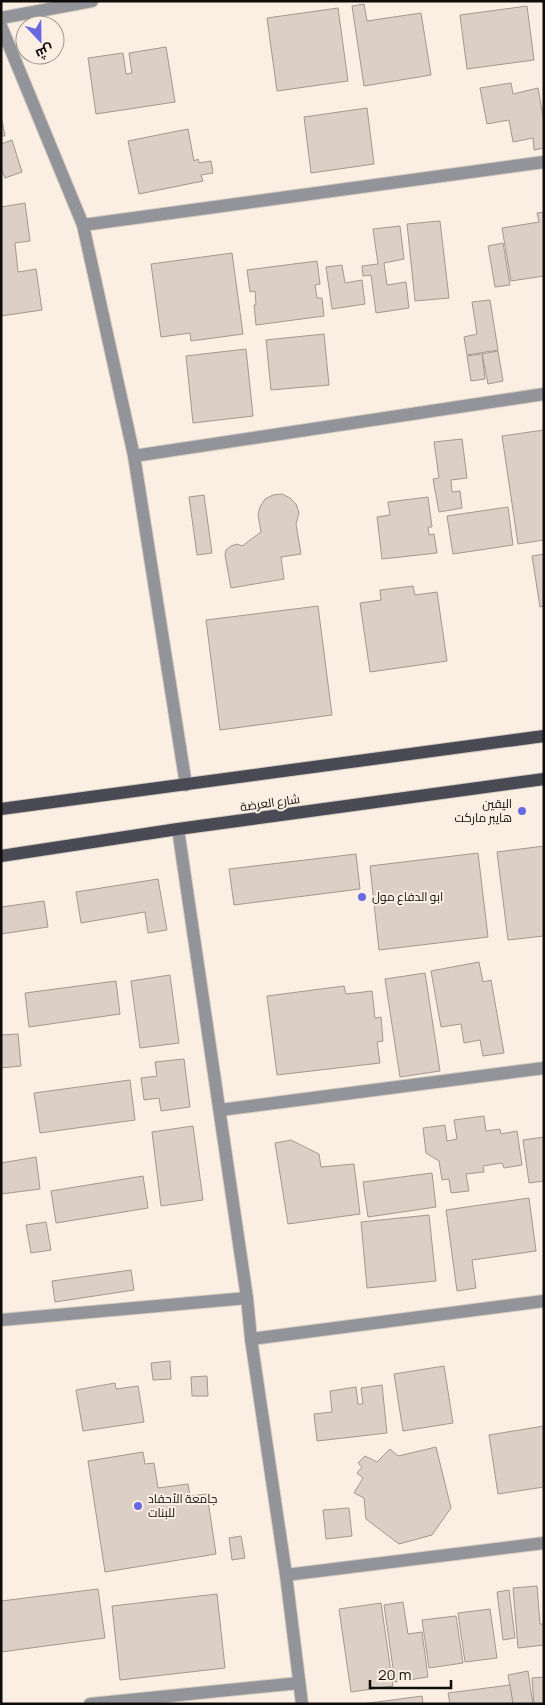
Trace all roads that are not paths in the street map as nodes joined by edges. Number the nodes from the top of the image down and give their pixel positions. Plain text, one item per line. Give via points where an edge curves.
1 (92, 1) edge
2 (1, 18) edge
3 (1, 26) edge
4 (544, 162) edge
5 (84, 225) junction
6 (544, 394) edge
7 (134, 456) junction
8 (544, 736) edge
9 (544, 779) edge
10 (186, 785) junction
11 (1, 809) edge
12 (178, 829) junction
13 (1, 856) edge
14 (544, 1068) edge
15 (220, 1110) junction
16 (247, 1298) junction
17 (544, 1301) edge
18 (1, 1320) edge
19 (251, 1338) junction
20 (544, 1543) edge
21 (286, 1575) junction
22 (299, 1682) junction
23 (90, 1704) edge
24 (302, 1704) edge

1 - 2 street
3 - 5 street
4 - 5 street
5 - 7 street
6 - 7 street
7 - 10 street
8 - 10 main road
9 - 12 main road, شارع العرضة
10 - 11 main road
12 - 13 main road, شارع العرضة
12 - 15 street
14 - 15 street
15 - 16 street
16 - 18 street
16 - 19 street
17 - 19 street
19 - 21 street
20 - 21 street
21 - 22 street
22 - 23 street
22 - 24 street

